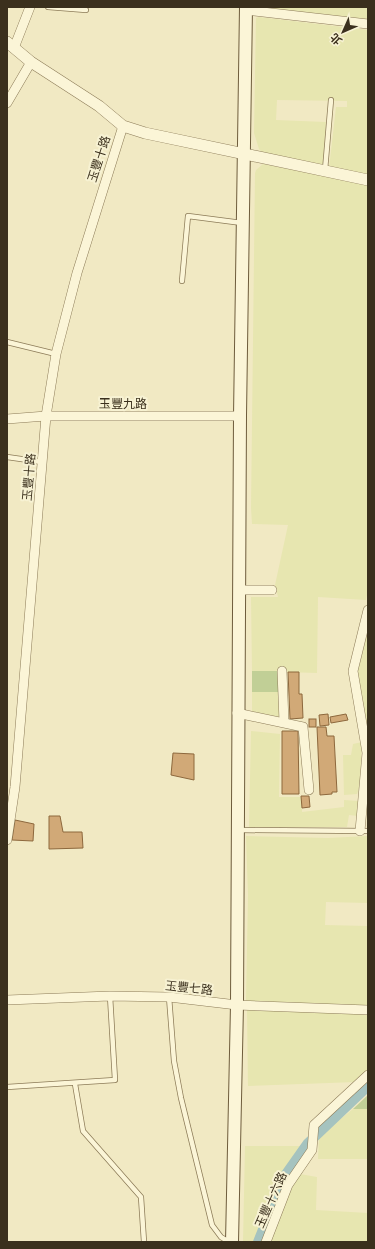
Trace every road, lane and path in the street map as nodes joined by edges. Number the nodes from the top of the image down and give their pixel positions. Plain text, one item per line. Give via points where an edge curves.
1 (30, 7) edge
2 (48, 7) edge
3 (246, 8) edge
4 (86, 10) dead end
5 (368, 24) edge
6 (11, 45) edge
7 (31, 62) junction
8 (331, 100) dead end
9 (7, 103) edge
10 (123, 126) junction
11 (244, 155) junction
12 (325, 171) junction
13 (368, 180) edge
14 (242, 223) junction
15 (182, 281) dead end
16 (7, 342) edge
17 (56, 354) junction
18 (46, 416) junction
19 (240, 416) junction
20 (7, 419) edge
21 (7, 457) edge
22 (42, 462) junction
23 (239, 590) junction
24 (272, 590) dead end
25 (368, 610) edge
26 (282, 671) dead end
27 (237, 713) junction
28 (284, 722) junction
29 (309, 790) dead end
30 (237, 830) junction
31 (364, 831) edge
32 (7, 840) edge
33 (110, 996) junction
34 (169, 997) junction
35 (7, 1000) edge
36 (237, 1005) junction
37 (368, 1010) edge
38 (367, 1078) edge
39 (75, 1084) junction
40 (7, 1087) edge
41 (144, 1242) edge
42 (230, 1242) edge
43 (266, 1242) edge

1 - 6 street
2 - 4 lane
3 - 5 street
3 - 11 main road
6 - 7 street
7 - 9 street
7 - 10 street via 99,106
8 - 12 lane
10 - 11 street
10 - 17 street, 玉豐十路 via 77,273
11 - 12 street
11 - 14 main road
12 - 13 street
14 - 15 lane via 188,216
14 - 19 main road
16 - 17 lane
17 - 18 street, 玉豐十路
18 - 19 street, 玉豐九路
18 - 20 street, 玉豐九路
18 - 22 street, 玉豐十路
19 - 23 main road
21 - 22 lane
22 - 32 street, 玉豐十路 via 15,787
23 - 24 street
23 - 27 main road
25 - 31 street via 353,671 367,753
26 - 28 street
27 - 28 street
27 - 30 main road
28 - 29 street via 303,727
30 - 31 lane
30 - 36 main road
33 - 34 street, 玉豐七路
33 - 35 street, 玉豐七路
33 - 39 lane via 114,1080
34 - 36 street, 玉豐七路
34 - 42 lane via 174,1061 212,1225 221,1237
36 - 37 street, 玉豐七路
36 - 42 main road
38 - 43 street, 玉豐十六路 via 314,1125 312,1150 288,1185
39 - 40 lane
39 - 41 lane via 83,1131 141,1198

